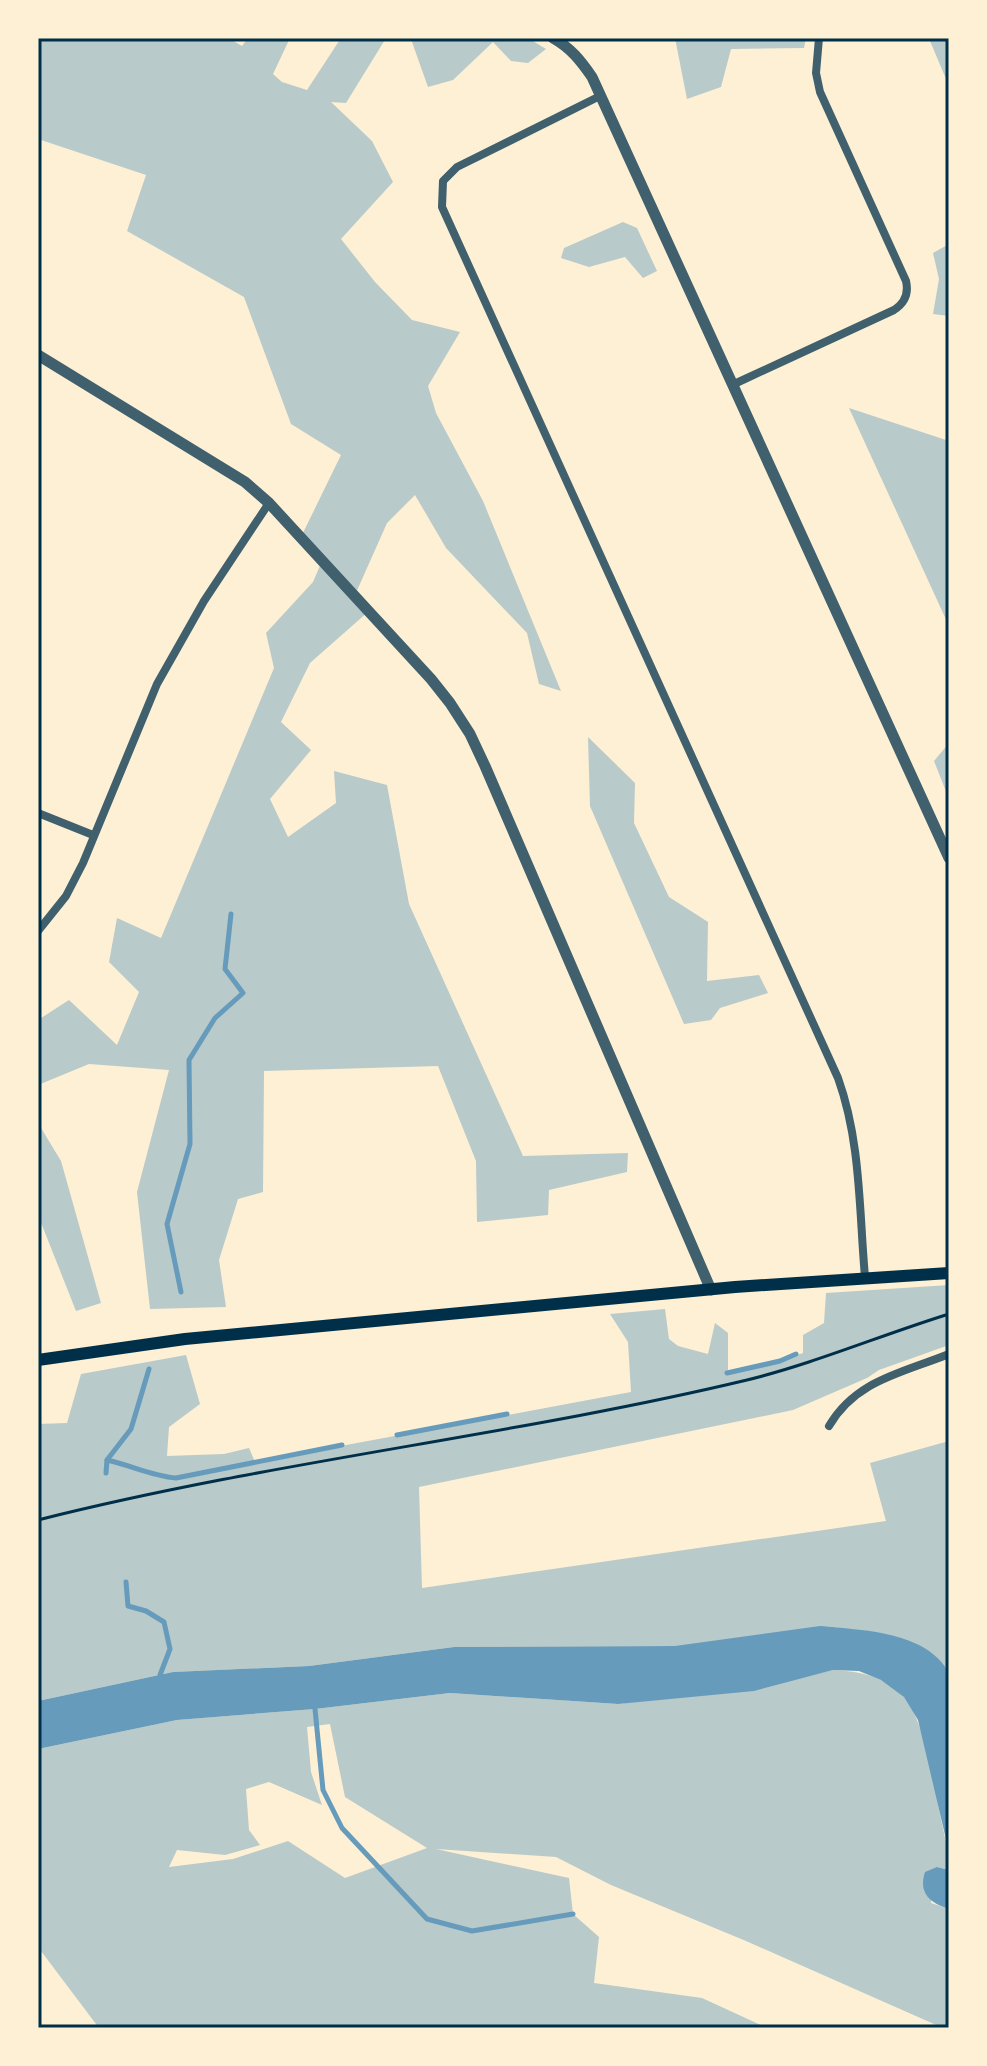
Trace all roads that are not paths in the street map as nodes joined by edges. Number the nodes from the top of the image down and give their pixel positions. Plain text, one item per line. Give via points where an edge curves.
1 (553, 38) edge
2 (819, 38) edge
3 (568, 42) edge
4 (600, 96) junction
5 (38, 355) edge
6 (732, 385) junction
7 (269, 503) junction
8 (38, 813) edge
9 (93, 835) junction
10 (949, 858) edge
11 (38, 931) edge
12 (949, 1273) edge
13 (865, 1277) junction
14 (711, 1290) junction
15 (949, 1354) edge
16 (38, 1360) edge
17 (829, 1426) dead end

1 - 3 street
2 - 6 street via 820,92 906,281 907,295 900,307
3 - 4 street
4 - 6 street
4 - 13 street via 457,167 443,181 442,207 838,1078 855,1141
5 - 7 street via 245,482
6 - 10 street
7 - 9 street via 157,684
7 - 14 street via 431,679 470,734
8 - 9 street
9 - 11 street via 66,896
12 - 13 main road
13 - 14 main road
14 - 16 main road via 185,1339
15 - 17 street via 868,1386 840,1408

